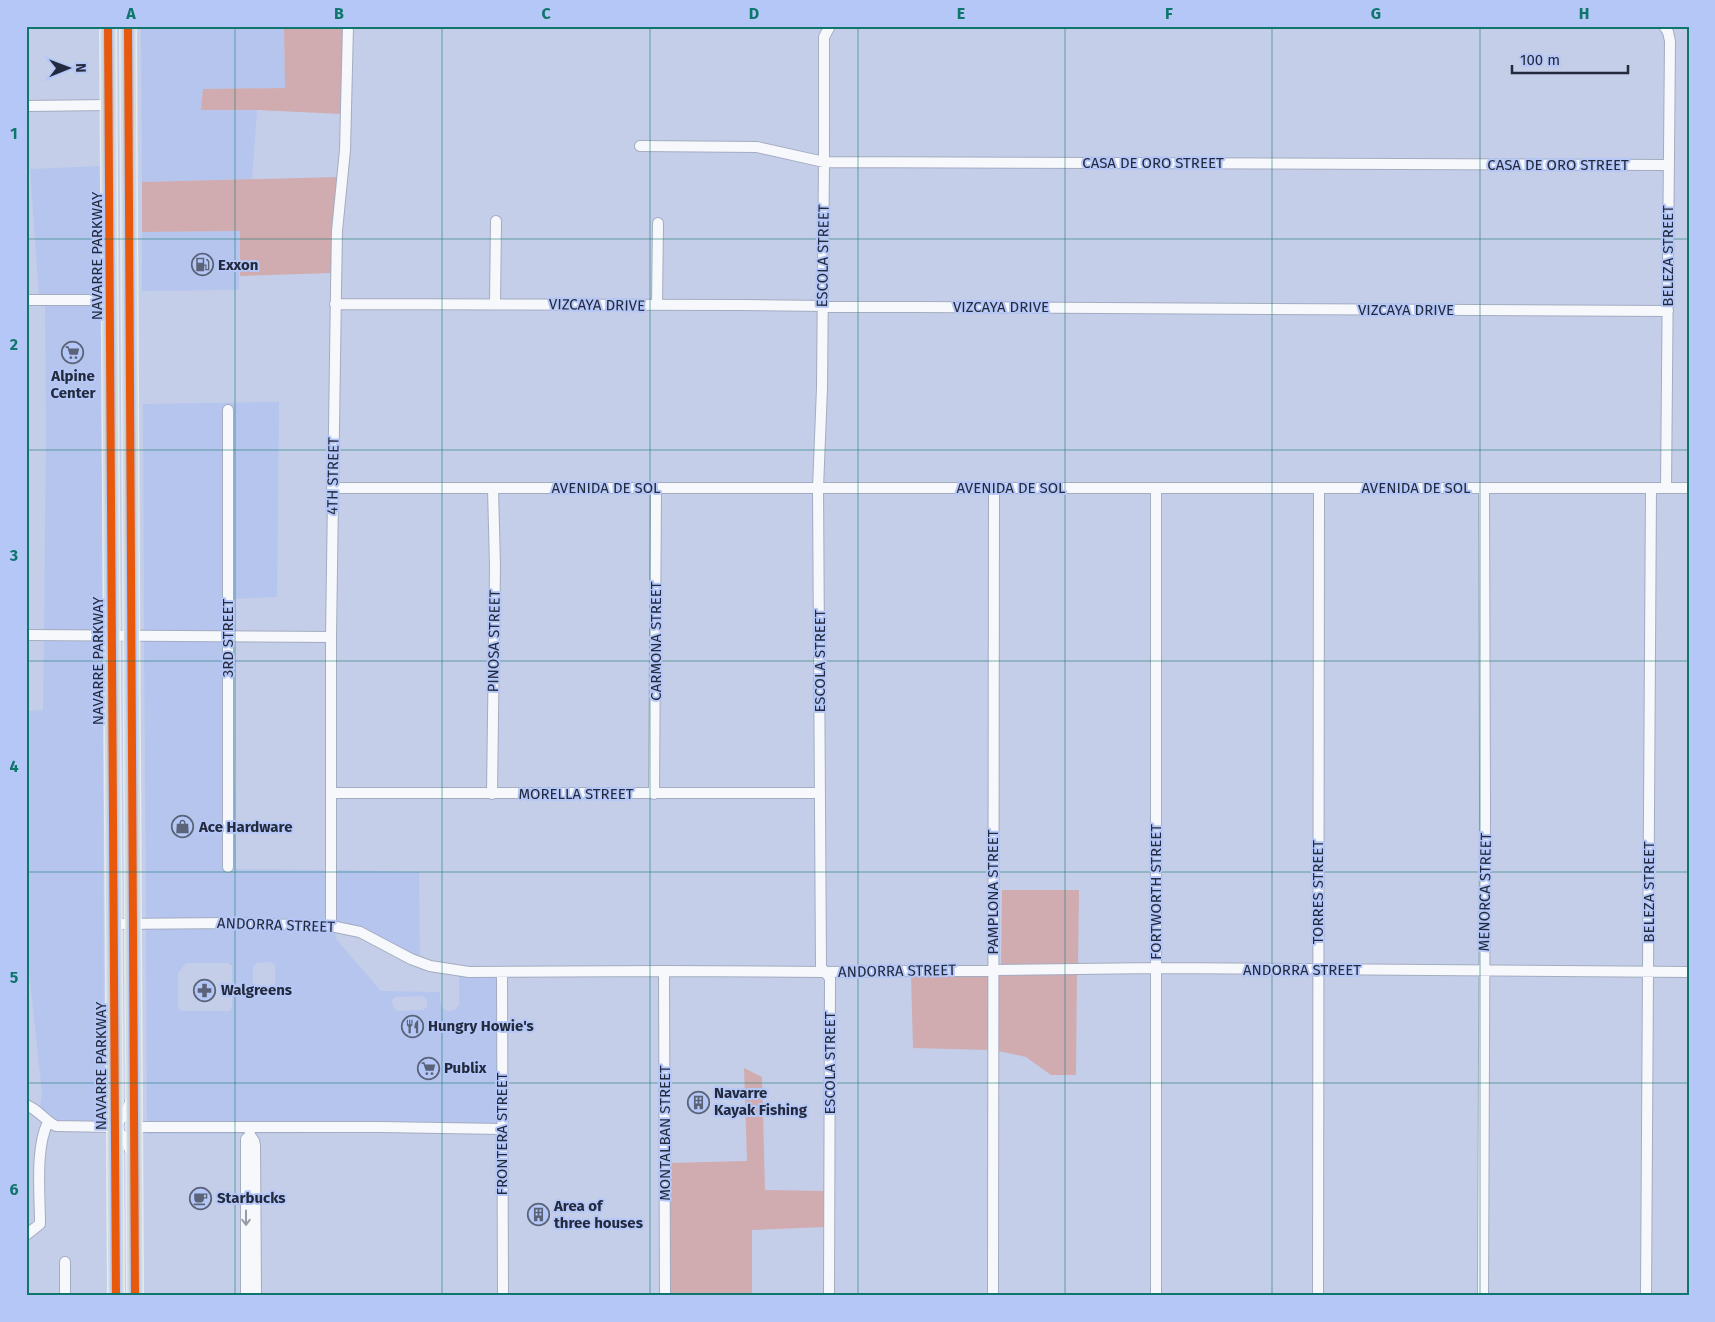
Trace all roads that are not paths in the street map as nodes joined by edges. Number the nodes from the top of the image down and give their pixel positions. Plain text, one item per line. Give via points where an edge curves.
1 (108, 26) edge
2 (128, 26) edge
3 (348, 26) edge
4 (830, 26) edge
5 (1664, 26) edge
6 (109, 105) junction
7 (26, 106) edge
8 (640, 146) dead end
9 (824, 162) junction
10 (1669, 165) junction
11 (110, 166) junction
12 (496, 221) dead end
13 (658, 222) dead end
14 (129, 288) junction
15 (26, 300) edge
16 (111, 300) junction
17 (335, 304) junction
18 (495, 304) junction
19 (657, 306) junction
20 (822, 306) junction
21 (1668, 311) junction
22 (228, 410) dead end
23 (130, 422) junction
24 (332, 488) junction
25 (493, 488) junction
26 (656, 488) junction
27 (818, 488) junction
28 (994, 488) junction
29 (1319, 488) junction
30 (1484, 488) junction
31 (1651, 488) junction
32 (1666, 488) junction
33 (1689, 488) edge
34 (1156, 489) junction
35 (26, 635) edge
36 (132, 636) junction
37 (228, 636) junction
38 (112, 637) junction
39 (331, 637) junction
40 (332, 793) junction
41 (820, 793) junction
42 (492, 794) junction
43 (654, 794) junction
44 (228, 866) dead end
45 (114, 924) junction
46 (133, 924) junction
47 (331, 926) junction
48 (1156, 968) junction
49 (993, 970) junction
50 (1318, 970) junction
51 (1484, 970) junction
52 (664, 971) junction
53 (502, 972) junction
54 (826, 972) junction
55 (1648, 972) junction
56 (1689, 972) edge
57 (134, 1093) junction
58 (26, 1105) edge
59 (48, 1122) junction
60 (115, 1127) junction
61 (134, 1127) junction
62 (502, 1130) junction
63 (249, 1131) junction
64 (134, 1161) junction
65 (26, 1235) edge
66 (65, 1262) dead end
67 (65, 1296) edge
68 (116, 1296) edge
69 (135, 1296) edge
70 (246, 1296) edge
71 (256, 1296) edge
72 (503, 1296) edge
73 (665, 1296) edge
74 (829, 1296) edge
75 (993, 1296) edge
76 (1156, 1296) edge
77 (1318, 1296) edge
78 (1483, 1296) edge
79 (1646, 1296) edge

1 - 6 highway, NAVARRE PARKWAY
2 - 14 highway
3 - 17 street, 4TH STREET via 345,150 337,231
4 - 9 street, ESCOLA STREET via 824,37
5 - 10 street, BELEZA STREET via 1670,40
6 - 7 street
6 - 11 highway, NAVARRE PARKWAY
8 - 9 street, CASA DE ORO STREET via 757,146
9 - 10 street, CASA DE ORO STREET
9 - 20 street, ESCOLA STREET
10 - 21 street, BELEZA STREET
11 - 14 highway via 116,179 117,271 122,285
11 - 16 highway, NAVARRE PARKWAY
12 - 18 street
13 - 19 street
14 - 23 highway
15 - 16 street
16 - 23 highway via 123,310 125,412
16 - 38 highway, NAVARRE PARKWAY
17 - 18 street, VIZCAYA DRIVE
17 - 24 street, 4TH STREET
18 - 19 street, VIZCAYA DRIVE
19 - 20 street, VIZCAYA DRIVE
20 - 21 street, VIZCAYA DRIVE
20 - 27 street, ESCOLA STREET
21 - 32 street, BELEZA STREET
22 - 37 street, 3RD STREET
23 - 36 highway
24 - 25 street, AVENIDA DE SOL
24 - 39 street, 4TH STREET
25 - 26 street, AVENIDA DE SOL
25 - 42 street, PINOSA STREET
26 - 27 street, AVENIDA DE SOL
26 - 43 street, CARMONA STREET
27 - 28 street, AVENIDA DE SOL
27 - 41 street, ESCOLA STREET
28 - 34 street, AVENIDA DE SOL
28 - 49 street, PAMPLONA STREET
29 - 30 street, AVENIDA DE SOL
29 - 34 street, AVENIDA DE SOL
29 - 50 street, TORRES STREET
30 - 31 street, AVENIDA DE SOL
30 - 51 street, MENORCA STREET
31 - 32 street, AVENIDA DE SOL
31 - 55 street, BELEZA STREET
32 - 33 street, AVENIDA DE SOL
34 - 48 street, FORTWORTH STREET
35 - 38 street
36 - 37 street
36 - 38 street
36 - 46 highway
37 - 39 street
37 - 44 street, 3RD STREET
38 - 45 highway, NAVARRE PARKWAY
39 - 40 street, 4TH STREET
40 - 42 street, MORELLA STREET
40 - 47 street, 4TH STREET
41 - 43 street, MORELLA STREET
41 - 54 street, ESCOLA STREET via 821,967
42 - 43 street, MORELLA STREET
45 - 46 street, ANDORRA STREET
45 - 60 highway, NAVARRE PARKWAY
46 - 47 street, ANDORRA STREET
46 - 57 highway
47 - 53 street, ANDORRA STREET via 360,932 430,966 469,972
48 - 49 street, ANDORRA STREET
48 - 50 street, ANDORRA STREET
48 - 76 street, FORTWORTH STREET
49 - 54 street, ANDORRA STREET
49 - 75 street, PAMPLONA STREET
50 - 51 street, ANDORRA STREET
50 - 77 street, TORRES STREET
51 - 55 street, ANDORRA STREET
51 - 78 street, MENORCA STREET
52 - 53 street, ANDORRA STREET
52 - 54 street, ANDORRA STREET
52 - 73 street, MONTALBAN STREET
53 - 62 street, FRONTERA STREET
54 - 74 street, ESCOLA STREET via 830,978
55 - 56 street, ANDORRA STREET
55 - 79 street, BELEZA STREET
57 - 60 street
57 - 61 highway
58 - 59 street
59 - 60 street via 56,1126
59 - 65 street via 41,1145 40,1224
60 - 64 street
60 - 68 highway, NAVARRE PARKWAY
61 - 63 street
61 - 64 highway
62 - 63 street via 381,1127
62 - 72 street, FRONTERA STREET
63 -> 70 street via 246,1139
63 - 71 street via 255,1145
64 - 69 highway
66 - 67 street

